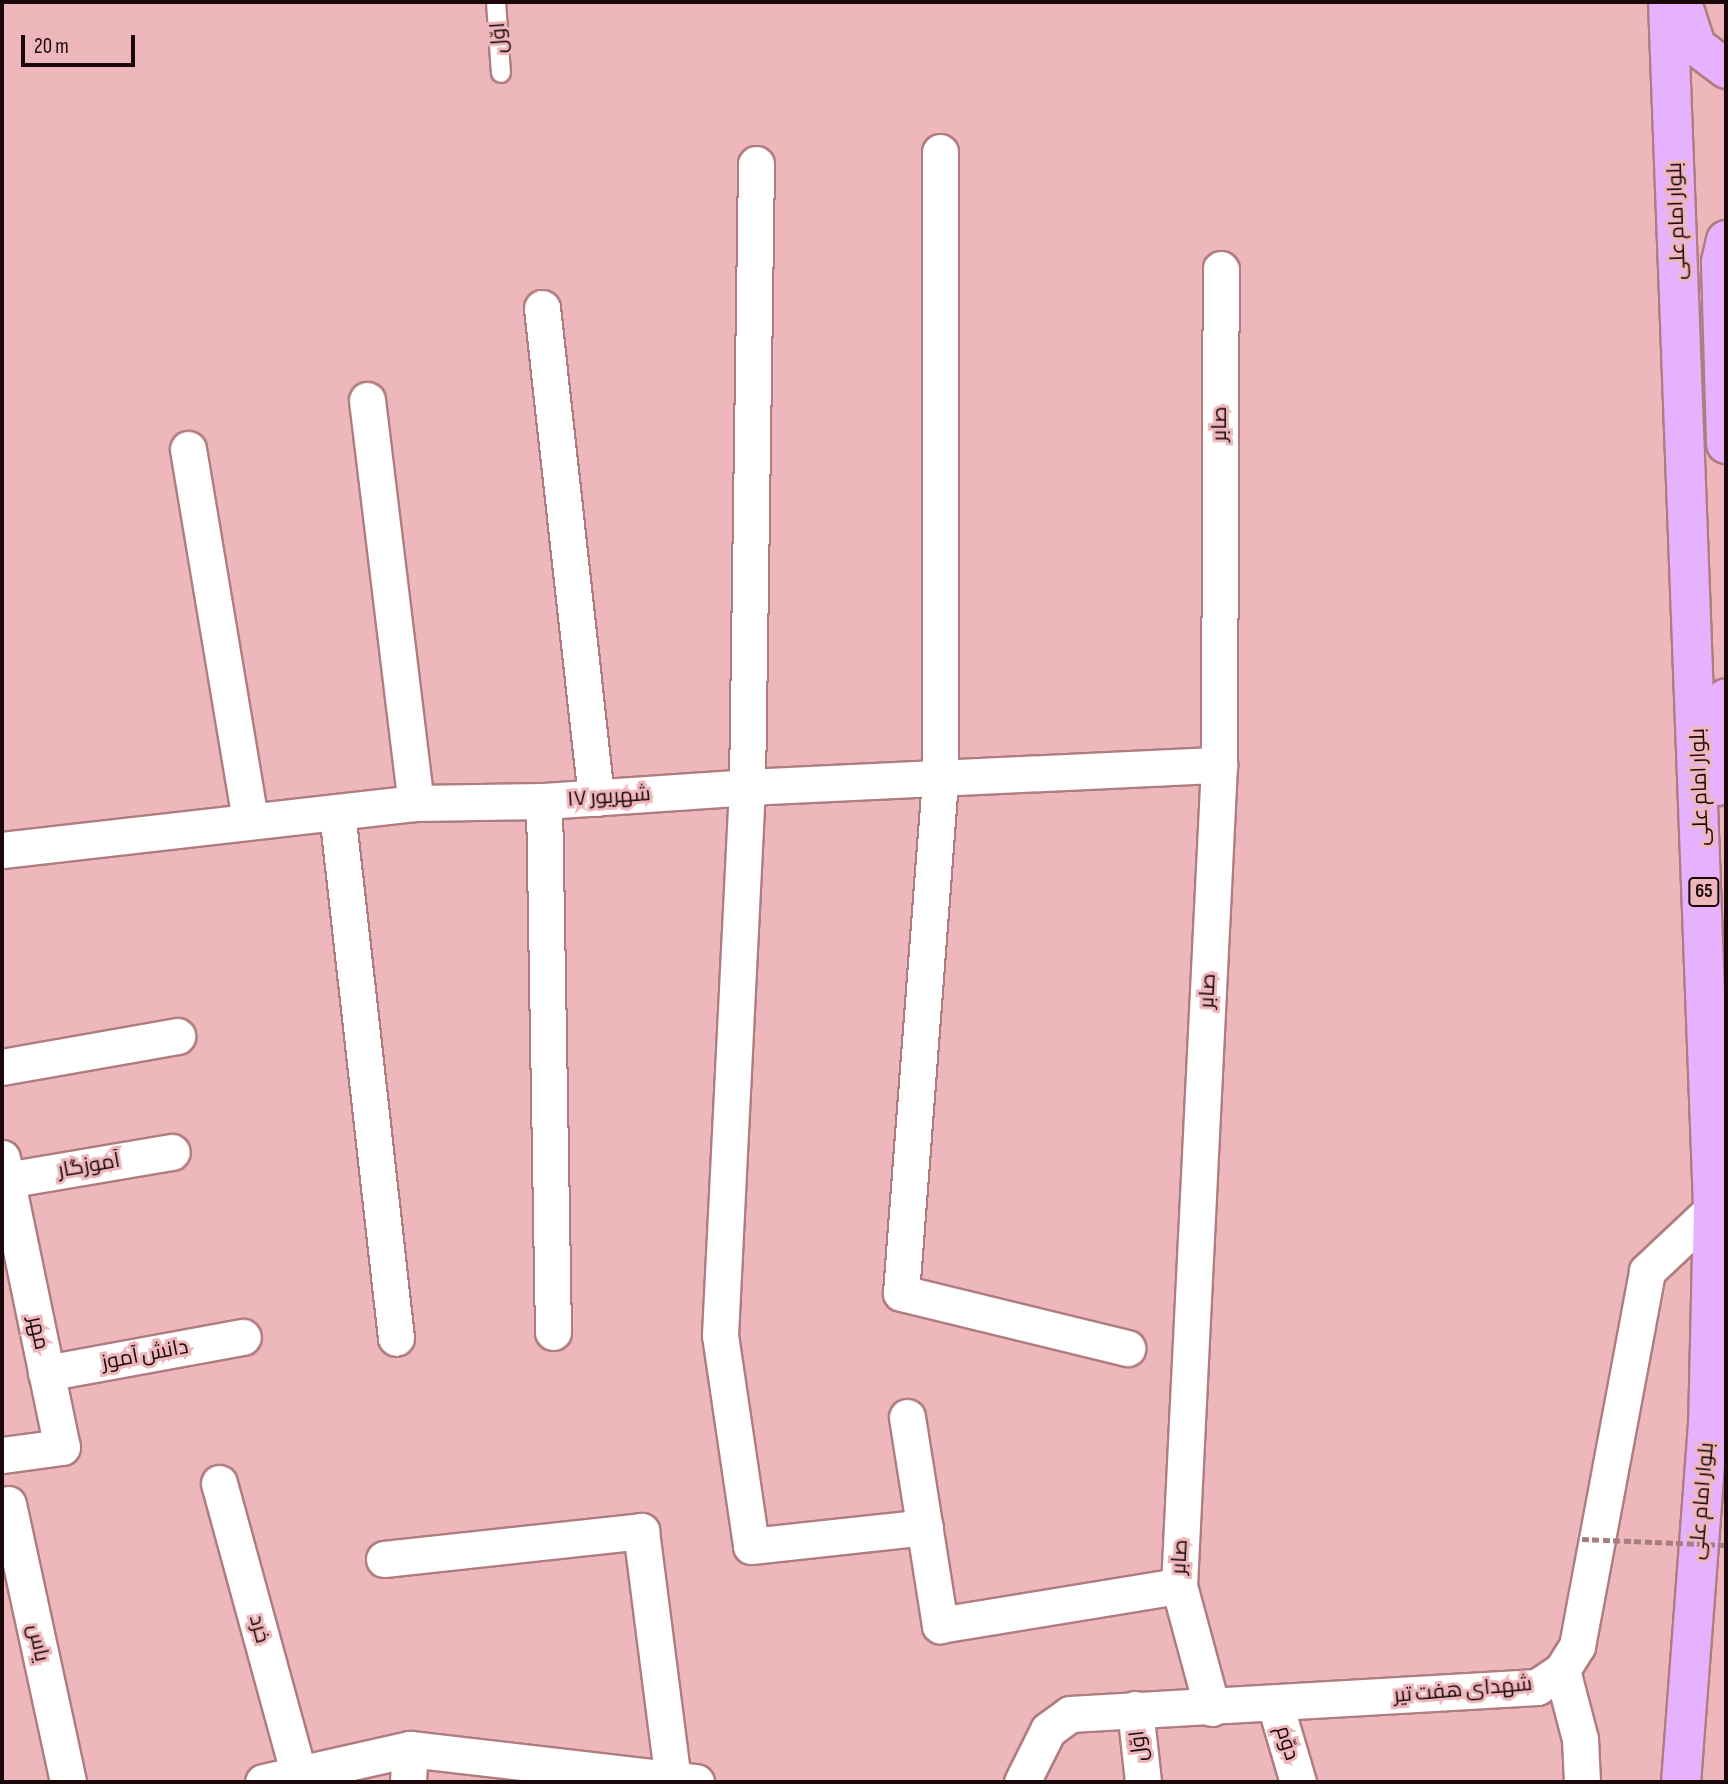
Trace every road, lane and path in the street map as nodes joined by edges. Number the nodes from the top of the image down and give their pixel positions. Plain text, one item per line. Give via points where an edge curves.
1 (496, 2) edge
2 (1668, 2) edge
3 (1682, 2) edge
4 (1726, 69) edge
5 (501, 73) dead end
6 (940, 152) dead end
7 (756, 164) dead end
8 (1726, 240) edge
9 (1221, 270) dead end
10 (542, 308) dead end
11 (368, 400) dead end
12 (1726, 444) edge
13 (188, 449) dead end
14 (1726, 698) edge
15 (1219, 765) junction
16 (940, 780) junction
17 (747, 787) junction
18 (596, 798) junction
19 (544, 801) junction
20 (416, 803) junction
21 (337, 812) junction
22 (250, 819) junction
23 (2, 850) edge
24 (1704, 893) junction
25 (177, 1036) dead end
26 (2, 1067) edge
27 (172, 1152) dead end
28 (4, 1169) edge
29 (1713, 1209) junction
30 (553, 1332) dead end
31 (243, 1337) dead end
32 (396, 1338) dead end
33 (1127, 1349) dead end
34 (46, 1373) junction
35 (907, 1418) dead end
36 (2, 1455) edge
37 (219, 1483) dead end
38 (8, 1504) dead end
39 (925, 1527) junction
40 (1582, 1539) dead end
41 (1726, 1545) edge
42 (384, 1559) dead end
43 (1178, 1586) junction
44 (1562, 1670) junction
45 (1275, 1704) junction
46 (1212, 1708) junction
47 (1135, 1709) junction
48 (409, 1766) edge
49 (299, 1775) junction
50 (1027, 1777) edge
51 (681, 1781) edge
52 (68, 1782) edge
53 (263, 1782) edge
54 (1143, 1782) edge
55 (1298, 1782) edge
56 (1582, 1782) edge
57 (1681, 1782) edge

1 - 5 lane, اوّل
2 - 24 highway, بلوار امام علی / 65
3 - 4 highway via 1696,46
6 - 16 street
7 - 17 street
8 - 12 highway via 1721,262
9 - 15 street, صابر
10 - 18 street
11 - 20 street
13 - 22 street
14 - 24 highway
15 - 16 street, ۱۷ شهریور
15 - 43 street, صابر
16 - 17 street, ۱۷ شهریور
16 - 33 street via 901,1293
17 - 18 street, ۱۷ شهریور
17 - 39 street via 720,1335 751,1546
18 - 19 street, ۱۷ شهریور
19 - 20 street, ۱۷ شهریور
19 - 30 street
20 - 21 street, ۱۷ شهریور
21 - 22 street, ۱۷ شهریور
21 - 32 street
22 - 23 street, ۱۷ شهریور
24 - 29 highway, بلوار امام علی / 65
25 - 26 street
27 - 28 street, آموزگار
28 - 34 street, مهر
29 - 44 street, شهدای هفت تیر via 1647,1271 1577,1646
29 - 57 highway, بلوار امام علی / 65 via 1709,1424
31 - 34 street, دانش آموز
34 - 36 street, مهر via 62,1447
35 - 39 street
37 - 49 street, خرد
38 - 52 street, یاس
39 - 43 street via 940,1625
40 - 41 path, bridge
42 - 51 street via 641,1531
43 - 46 street, صابر
44 - 45 street, شهدای هفت تیر via 1537,1687
44 - 56 street via 1580,1740
45 - 46 street, شهدای هفت تیر
45 - 55 street, دوّم
46 - 47 street, شهدای هفت تیر
47 - 50 street, شهدای هفت تیر via 1070,1714 1048,1730
47 - 54 street, اوّل
48 - 49 street
48 - 51 street
49 - 53 street

